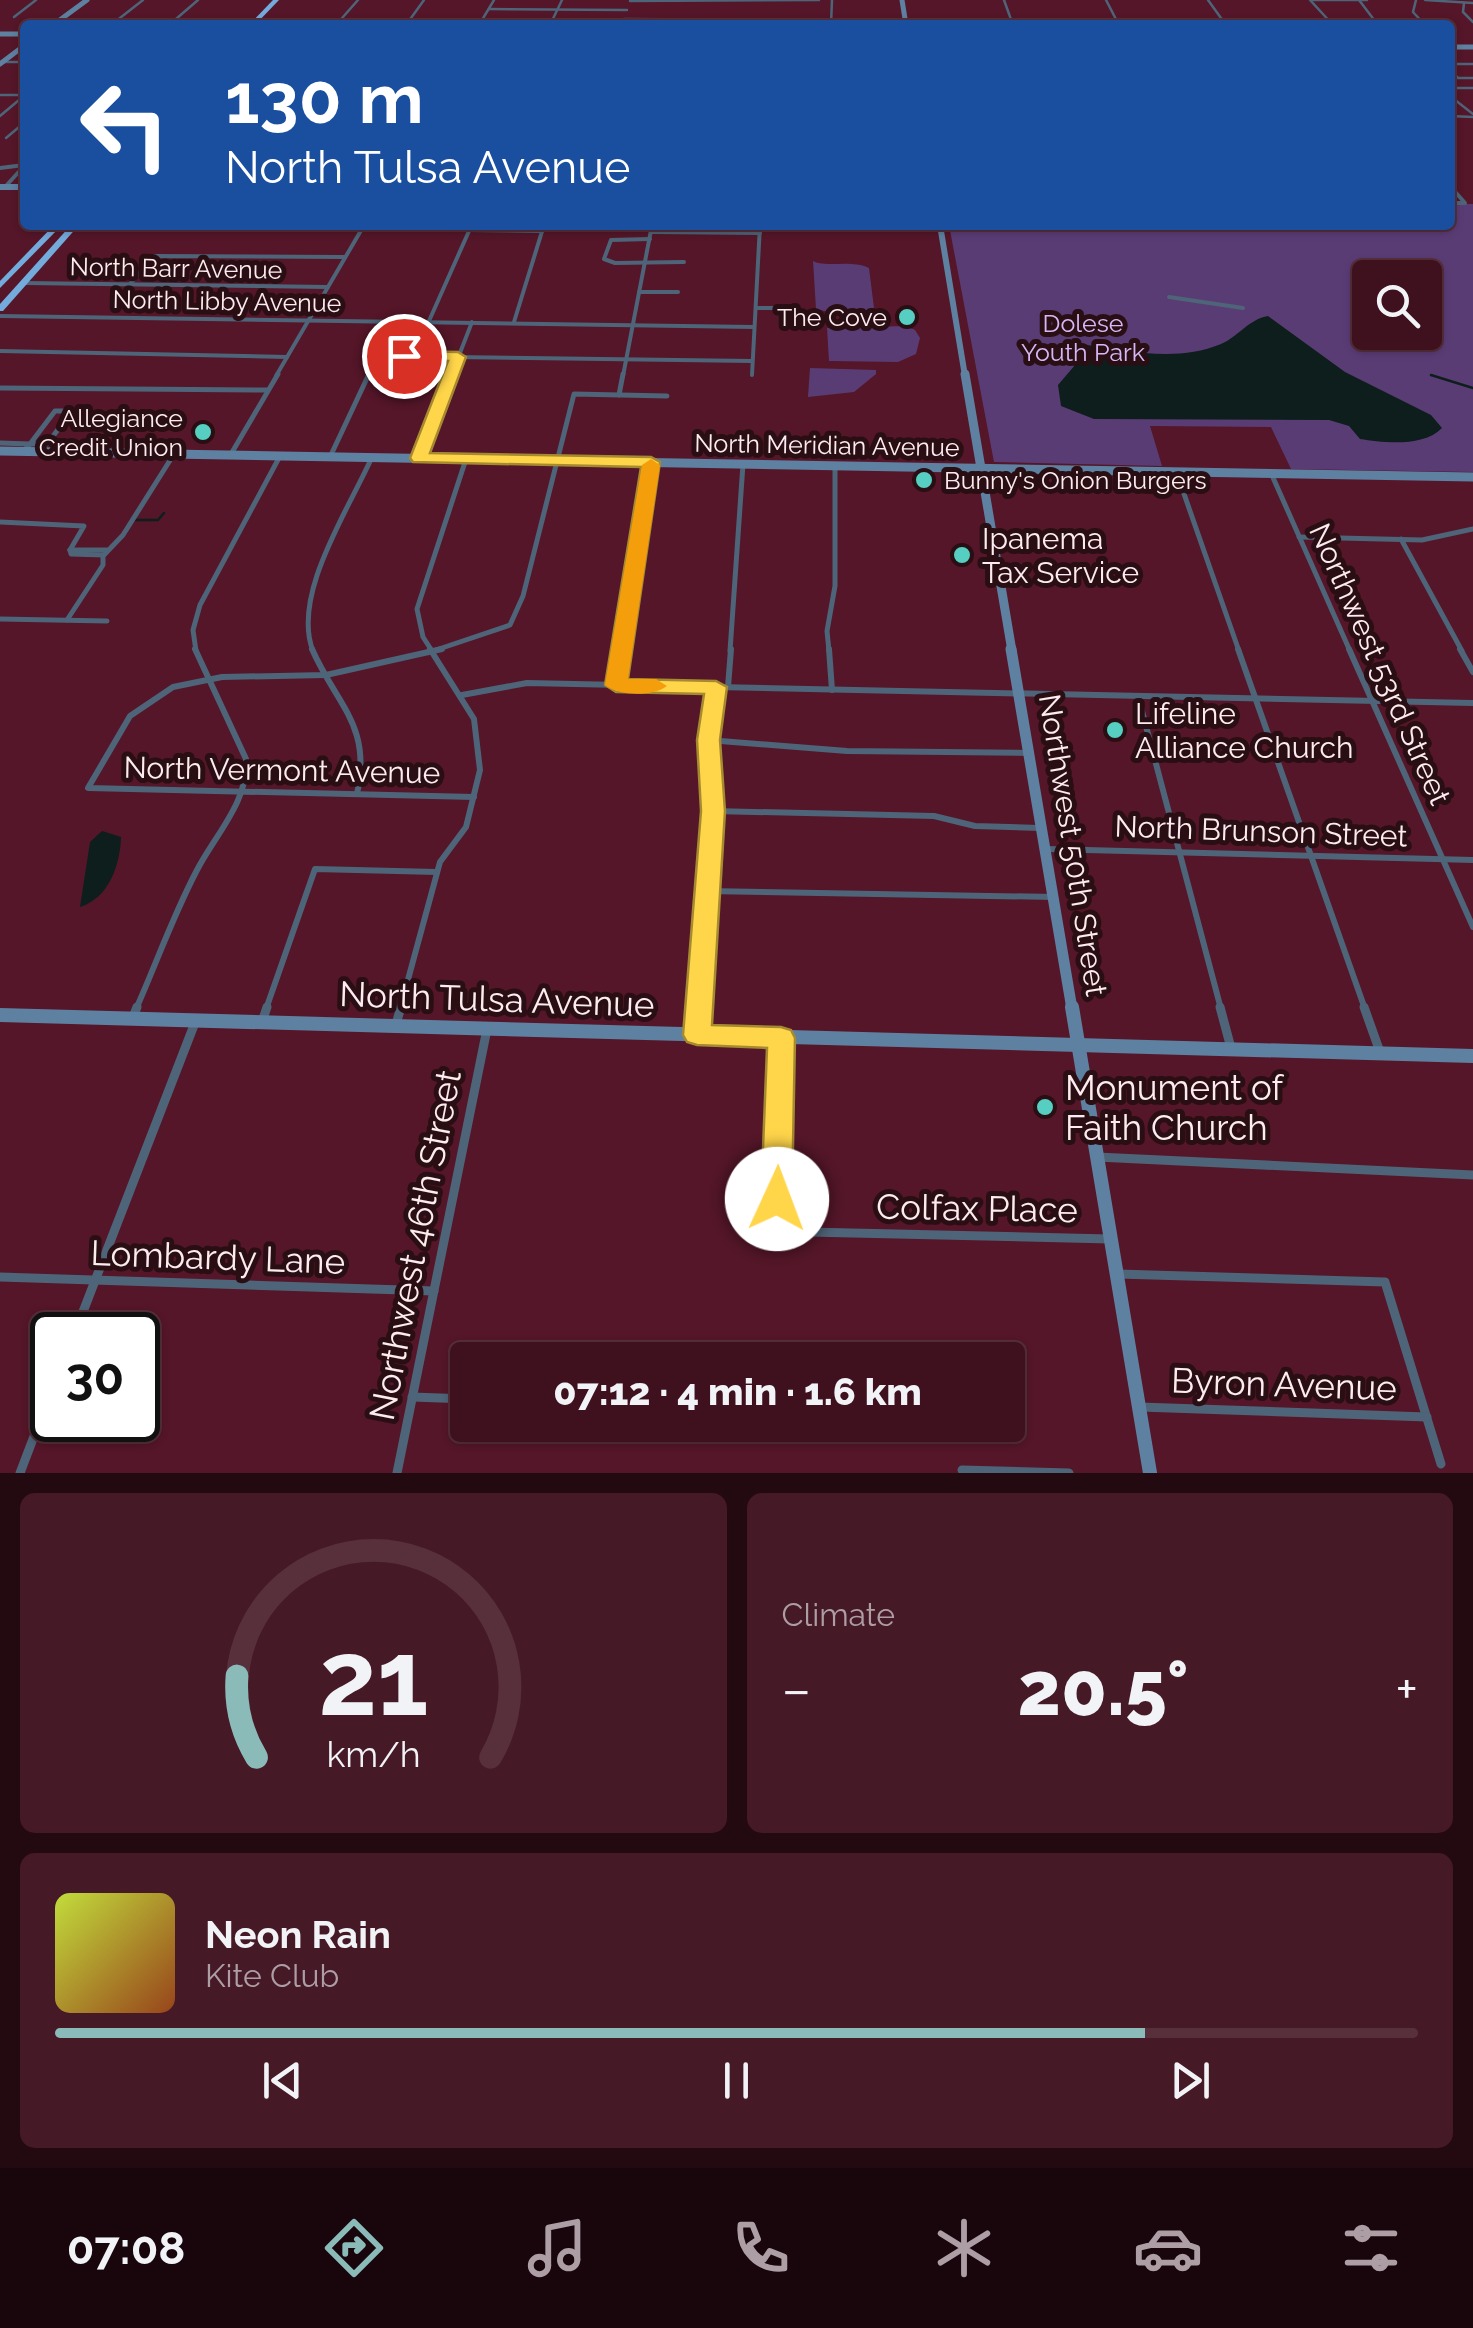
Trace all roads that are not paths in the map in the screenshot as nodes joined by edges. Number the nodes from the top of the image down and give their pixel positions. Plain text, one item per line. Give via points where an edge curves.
1 (36, 0) edge
2 (87, 0) edge
3 (143, 0) edge
4 (198, 0) edge
5 (276, 0) edge
6 (288, 0) edge
7 (358, 0) edge
8 (494, 0) edge
9 (562, 0) edge
10 (630, 0) edge
11 (819, 0) edge
12 (1311, 0) edge
13 (1359, 0) edge
14 (1367, 0) edge
15 (1425, 0) edge
16 (1466, 1) edge
17 (1473, 3) edge
18 (489, 9) junction
19 (558, 9) junction
20 (627, 10) junction
21 (14, 17) dead end
22 (624, 18) joint
23 (59, 20) edge
24 (118, 20) edge
25 (175, 20) edge
26 (257, 20) edge
27 (269, 20) edge
28 (340, 20) edge
29 (482, 20) edge
30 (552, 20) edge
31 (707, 20) edge
32 (1328, 20) edge
33 (1374, 20) edge
34 (1473, 22) edge
35 (20, 99) edge
36 (0, 116) edge
37 (20, 126) edge
38 (6, 138) dead end
39 (1455, 192) edge
40 (1455, 203) edge
41 (52, 230) edge
42 (70, 230) edge
43 (360, 230) edge
44 (470, 230) edge
45 (542, 230) edge
46 (941, 230) edge
47 (651, 232) edge
48 (760, 233) joint
49 (345, 257) junction
50 (645, 262) junction
51 (684, 262) dead end
52 (24, 283) junction
53 (129, 285) junction
54 (0, 286) edge
55 (328, 287) junction
56 (639, 292) junction
57 (678, 292) dead end
58 (1169, 296) dead end
59 (756, 308) junction
60 (793, 308) dead end
61 (1243, 308) dead end
62 (0, 312) edge
63 (309, 319) junction
64 (428, 321) junction
65 (472, 322) junction
66 (514, 322) junction
67 (632, 324) junction
68 (754, 327) junction
69 (0, 351) edge
70 (287, 357) junction
71 (458, 357) junction
72 (626, 360) junction
73 (752, 361) junction
74 (752, 376) dead end
75 (0, 388) edge
76 (268, 390) junction
77 (619, 395) junction
78 (667, 396) dead end
79 (0, 444) edge
80 (27, 448) junction
81 (0, 452) edge
82 (174, 454) junction
83 (230, 455) junction
84 (280, 456) junction
85 (330, 457) junction
86 (372, 457) junction
87 (419, 458) junction
88 (466, 459) junction
89 (558, 460) junction
90 (651, 462) junction
91 (742, 464) junction
92 (835, 465) junction
93 (983, 468) junction
94 (1176, 471) junction
95 (1271, 474) junction
96 (1473, 476) edge
97 (0, 522) edge
98 (1473, 529) edge
99 (1299, 538) junction
100 (1401, 539) junction
101 (106, 552) junction
102 (0, 619) edge
103 (68, 620) junction
104 (107, 621) dead end
105 (432, 651) junction
106 (1473, 672) edge
107 (328, 675) junction
108 (207, 677) junction
109 (616, 685) junction
110 (716, 687) junction
111 (728, 688) junction
112 (832, 690) junction
113 (1022, 693) junction
114 (462, 695) junction
115 (1138, 696) junction
116 (1253, 698) junction
117 (1371, 701) junction
118 (1473, 703) edge
119 (708, 740) junction
120 (1031, 753) junction
121 (240, 792) junction
122 (357, 794) junction
123 (474, 797) junction
124 (713, 811) junction
125 (1044, 828) junction
126 (1047, 849) junction
127 (1180, 850) junction
128 (1310, 854) junction
129 (1442, 859) junction
130 (1473, 860) edge
131 (436, 872) junction
132 (705, 891) junction
133 (1055, 898) junction
134 (1473, 927) edge
135 (0, 1016) edge
136 (132, 1018) junction
137 (196, 1020) junction
138 (262, 1022) junction
139 (396, 1026) junction
140 (487, 1029) junction
141 (697, 1035) junction
142 (781, 1038) junction
143 (1077, 1045) junction
144 (1231, 1050) junction
145 (1381, 1054) junction
146 (1473, 1056) edge
147 (1096, 1156) junction
148 (1473, 1175) edge
149 (1112, 1239) junction
150 (1117, 1274) junction
151 (0, 1277) edge
152 (96, 1280) junction
153 (434, 1291) junction
154 (83, 1312) edge
155 (412, 1397) junction
156 (450, 1398) edge
157 (1139, 1406) junction
158 (1427, 1417) junction
159 (32, 1442) edge
160 (1441, 1464) dead end
161 (962, 1470) dead end
162 (20, 1473) edge
163 (396, 1473) edge
164 (1069, 1473) edge
165 (1150, 1473) edge

1 - 21 street
2 - 23 main road
3 - 24 street
4 - 25 street
5 - 26 highway
6 - 27 highway
7 - 28 street
8 - 18 street
9 - 19 street
10 - 11 street
10 - 20 street
12 - 13 street
12 - 32 street
13 - 14 street
13 - 33 street
15 - 16 street
16 - 17 street
16 - 34 street via 1462,12
18 - 19 street
18 - 29 street
19 - 20 street
19 - 30 street
20 - 22 street
22 - 31 street
35 - 36 street
37 - 38 street
39 - 40 street via 1465,203
41 - 54 highway
42 - 52 highway
43 - 49 street
44 - 64 street
45 - 66 street
46 - 93 main road, Northwest 50th Street
47 - 48 street
47 - 50 street
47 - 50 street via 611,240 604,259
48 - 59 street
49 - 53 street via 154,256
49 - 55 street
50 - 51 street
50 - 56 street
52 - 53 street, North Barr Avenue
52 - 62 highway
53 - 55 street, North Barr Avenue
55 - 63 street
56 - 57 street
56 - 67 street
58 - 61 street
59 - 60 street
59 - 68 street
62 - 63 street, North Libby Avenue
63 - 64 street, North Libby Avenue
63 - 70 street
64 - 65 street, North Libby Avenue
65 - 66 street, North Libby Avenue
65 - 71 street
66 - 67 street, North Libby Avenue
67 - 68 street, North Libby Avenue
67 - 72 street
68 - 73 street
69 - 70 street
70 - 76 street
71 - 72 street
71 - 85 street via 377,356
71 - 87 street
72 - 73 street
72 - 77 street
73 - 74 street
75 - 76 street
76 - 83 street
77 - 78 street
77 - 89 street via 574,394
79 - 80 street
80 - 80 street via 55,411 72,411 47,444
80 - 81 main road, North Meridian Avenue
80 - 82 main road, North Meridian Avenue
82 - 83 main road, North Meridian Avenue
82 - 101 street
83 - 84 main road, North Meridian Avenue
84 - 85 main road, North Meridian Avenue
84 - 108 street via 197,613 193,639
85 - 86 main road, North Meridian Avenue
86 - 87 main road, North Meridian Avenue
86 - 107 street via 308,606 309,640
87 - 88 main road, North Meridian Avenue
88 - 89 main road, North Meridian Avenue
88 - 105 street via 417,602 420,630
89 - 90 main road, North Meridian Avenue
89 - 105 street via 518,614 490,635
90 - 91 main road, North Meridian Avenue
90 - 109 street
91 - 92 main road, North Meridian Avenue
91 - 111 street
92 - 93 main road, North Meridian Avenue
92 - 112 street via 835,586 827,630
93 - 94 main road, North Meridian Avenue
93 - 113 main road, Northwest 50th Street
94 - 95 main road, North Meridian Avenue
94 - 116 street
95 - 96 main road, North Meridian Avenue
95 - 99 street, Northwest 53rd Street
97 - 101 street via 84,526 71,554
98 - 100 street
99 - 100 street
99 - 117 street, Northwest 53rd Street
100 - 106 street
101 - 103 street
102 - 103 street
103 - 104 street
105 - 107 street
105 - 114 street
107 - 108 street
107 - 122 street via 362,740 365,768
108 - 121 street via 247,764
108 - 121 street, North Vermont Avenue via 166,690 134,712 88,788
109 - 110 street
109 - 114 street via 518,683
110 - 111 street
110 - 119 street
111 - 112 street
112 - 113 street
113 - 115 street
113 - 120 main road, Northwest 50th Street
114 - 123 street via 480,745
115 - 116 street
115 - 127 street
116 - 117 street
116 - 128 street
117 - 118 street
117 - 129 street, Northwest 53rd Street
119 - 120 street via 847,751
119 - 124 street
120 - 125 main road, Northwest 50th Street
121 - 122 street, North Vermont Avenue
121 - 136 street via 196,872
122 - 123 street, North Vermont Avenue
123 - 131 street via 466,828
124 - 125 street via 934,816 975,826
124 - 132 street
125 - 126 main road, Northwest 50th Street
126 - 127 street, North Brunson Street
126 - 133 main road, Northwest 50th Street
127 - 128 street, North Brunson Street
127 - 144 street
128 - 129 street, North Brunson Street
128 - 145 street
129 - 130 street, North Brunson Street
129 - 134 street, Northwest 53rd Street
131 - 138 street via 316,869
131 - 139 street
132 - 133 street
132 - 141 street
133 - 143 main road, Northwest 50th Street
135 - 136 main road, North Tulsa Avenue
136 - 137 main road, North Tulsa Avenue
137 - 138 main road, North Tulsa Avenue
137 - 152 street
138 - 139 main road, North Tulsa Avenue
139 - 140 main road, North Tulsa Avenue
140 - 141 main road, North Tulsa Avenue
140 - 153 street, Northwest 46th Street
141 - 142 main road, North Tulsa Avenue
142 - 143 main road, North Tulsa Avenue
142 - 149 street, Colfax Place via 782,1225 808,1232
143 - 144 main road, North Tulsa Avenue
143 - 147 main road, Northwest 50th Street
144 - 145 main road, North Tulsa Avenue
145 - 146 main road, North Tulsa Avenue
147 - 148 street, Colfax Place
147 - 149 main road, Northwest 50th Street
149 - 150 main road, Northwest 50th Street
150 - 157 main road, Northwest 50th Street
150 - 158 street via 1385,1282
151 - 152 street, Lombardy Lane
152 - 153 street, Lombardy Lane
152 - 154 street
153 - 155 street, Northwest 46th Street
155 - 156 street
155 - 163 street, Northwest 46th Street
157 - 158 street, Byron Avenue
157 - 165 main road, Northwest 50th Street
158 - 160 street
159 - 162 street
161 - 164 street

